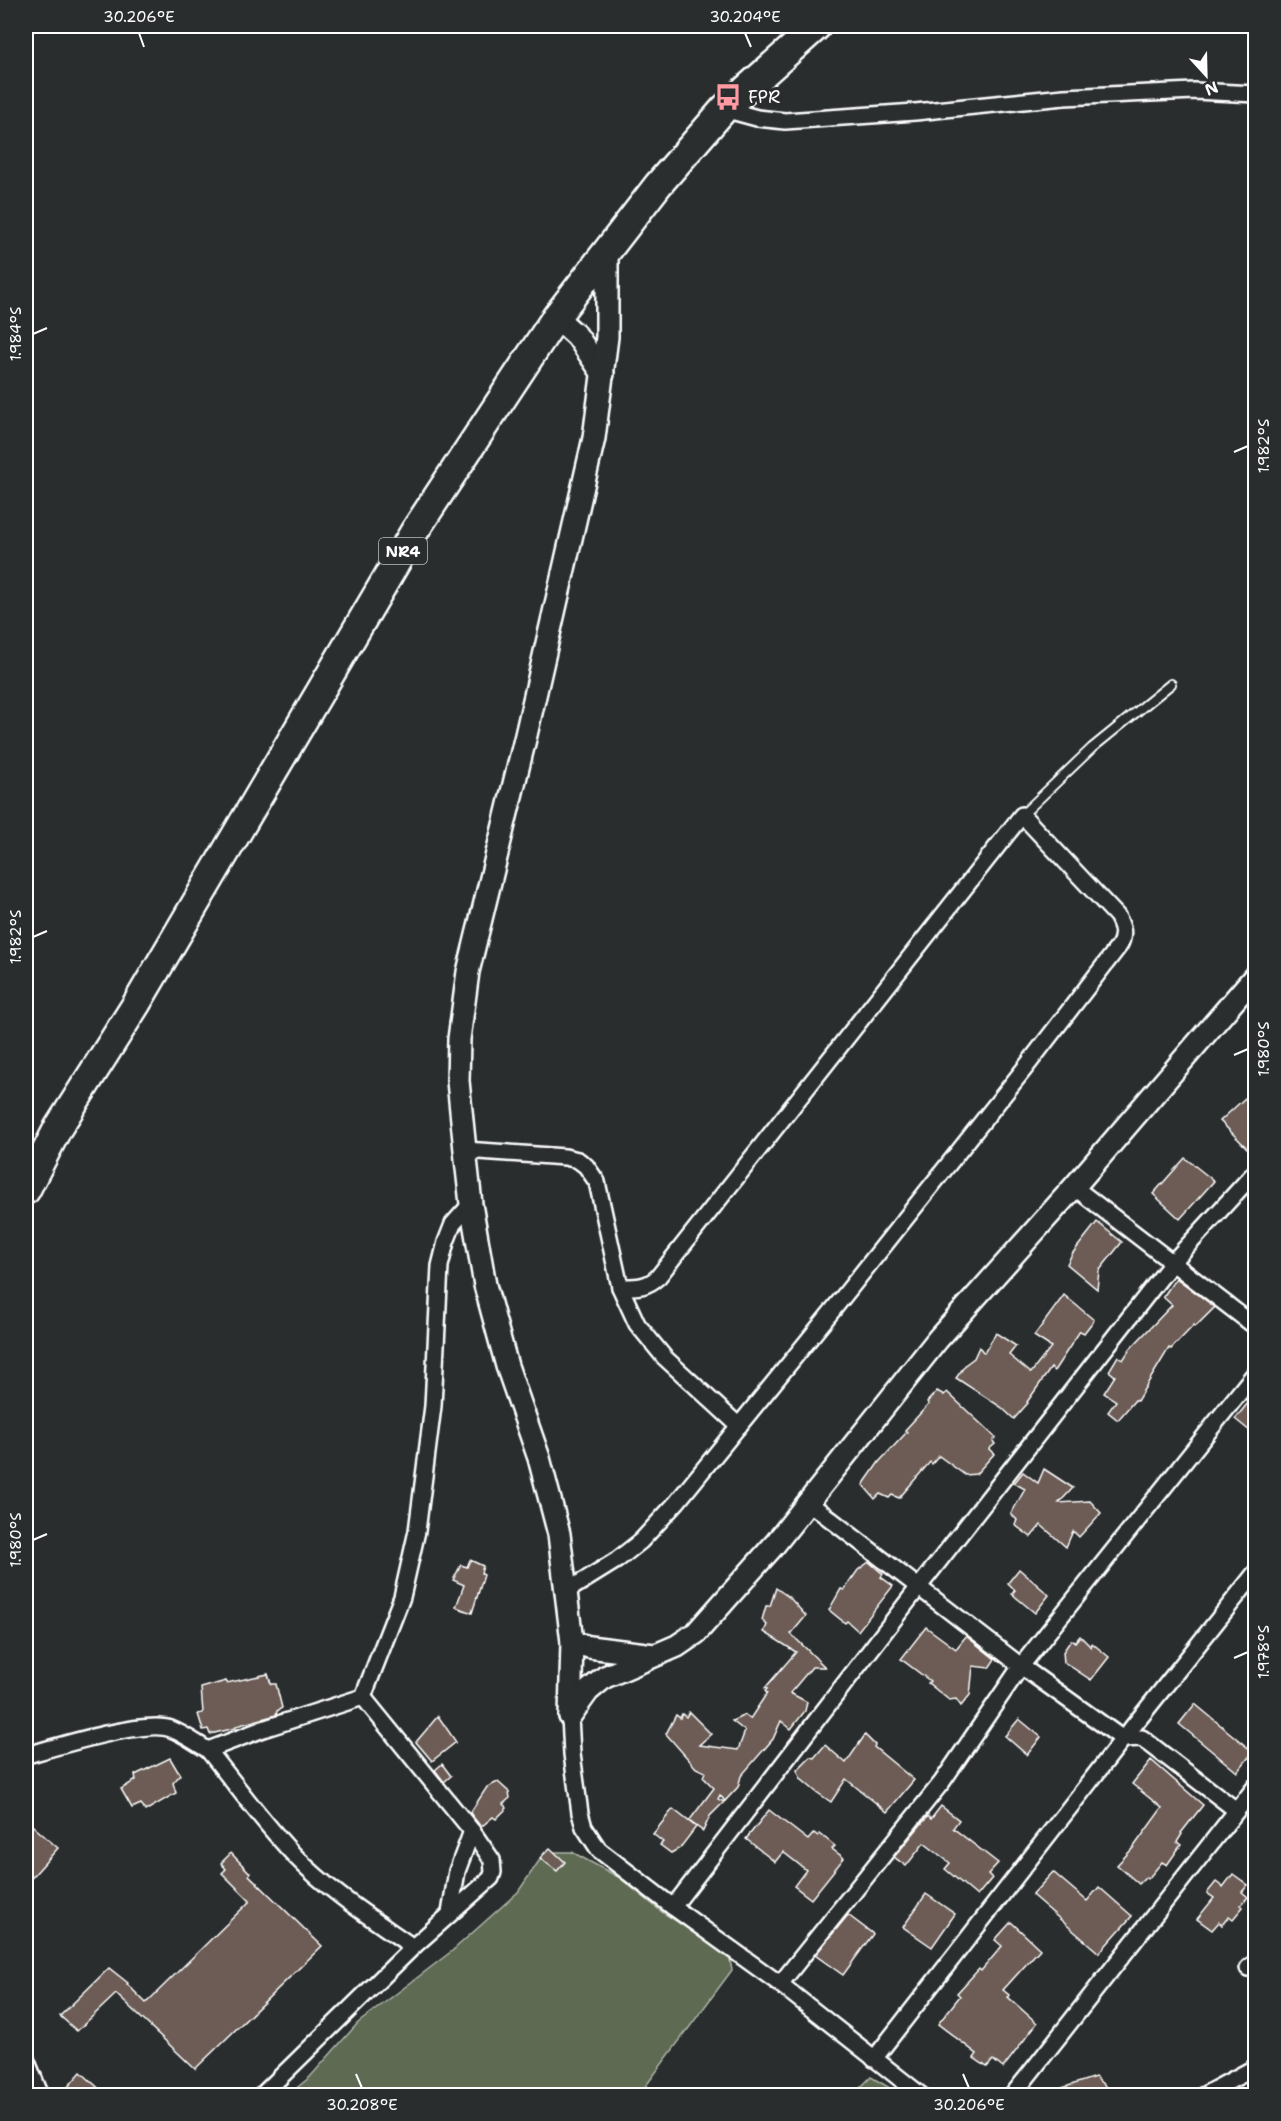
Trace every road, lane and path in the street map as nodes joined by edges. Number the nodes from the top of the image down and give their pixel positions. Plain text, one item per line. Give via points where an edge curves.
1 (818, 26) edge
2 (1256, 94) edge
3 (724, 109) junction
4 (607, 251) junction
5 (556, 317) junction
6 (603, 374) junction
7 (1171, 684) dead end
8 (1022, 815) junction
9 (1256, 975) edge
10 (58, 1128) junction
11 (465, 1150) junction
12 (26, 1162) edge
13 (1256, 1171) edge
14 (1074, 1187) junction
15 (26, 1190) edge
16 (471, 1204) junction
17 (1172, 1263) junction
18 (620, 1287) junction
19 (1256, 1327) edge
20 (1256, 1372) edge
21 (739, 1426) junction
22 (808, 1502) junction
23 (1256, 1572) edge
24 (918, 1588) junction
25 (567, 1591) junction
26 (572, 1642) junction
27 (656, 1655) junction
28 (1022, 1666) junction
29 (363, 1697) junction
30 (570, 1716) junction
31 (1123, 1739) junction
32 (208, 1750) junction
33 (31, 1754) dead end
34 (1256, 1786) edge
35 (1236, 1810) junction
36 (471, 1831) junction
37 (674, 1908) junction
38 (450, 1913) junction
39 (413, 1947) junction
40 (780, 1984) junction
41 (26, 2059) edge
42 (874, 2059) junction
43 (1256, 2067) edge
44 (41, 2096) edge
45 (261, 2096) edge
46 (922, 2096) edge
47 (1012, 2096) edge
48 (1202, 2096) edge

1 - 3 highway, NR4
2 - 3 street via 1194,91 1064,96 785,121
3 - 4 highway, NR4
4 - 5 highway, NR4
4 - 6 street
5 - 6 street via 577,336
5 - 10 highway, NR4 via 414,532 137,1003
6 - 11 street via 582,492 468,972 458,1081
7 - 8 lane via 1092,748
8 - 18 street via 658,1277 641,1287
8 - 21 street via 1117,916 1123,939 1026,1068
9 - 14 street
10 - 12 highway, NR4
10 - 15 highway, NR4
11 - 16 street
11 - 18 street via 565,1157 586,1167 597,1182
13 - 17 street
14 - 17 street
14 - 22 street via 938,1339
16 - 25 street via 494,1321 550,1494
16 - 29 street via 453,1224 440,1266 433,1406 417,1531 402,1597
17 - 19 street
17 - 24 street
18 - 21 street via 637,1324 664,1358
20 - 28 street
21 - 25 street via 641,1541
22 - 24 street
22 - 27 street via 696,1633
23 - 31 street
24 - 28 street
24 - 37 street
25 - 26 street
26 - 27 street
26 - 30 street
27 - 30 street via 605,1677 588,1691
28 - 31 street
28 - 40 street via 942,1782
29 - 32 street
29 - 36 street
30 - 37 street via 584,1827 599,1850
31 - 35 street via 1142,1738
31 - 42 street
32 - 33 street via 170,1728 158,1727 76,1741
32 - 39 street via 297,1858 352,1904
34 - 35 street
35 - 47 street
36 - 38 street via 457,1871
36 - 38 street via 492,1860 493,1872
37 - 40 street
38 - 39 street
39 - 45 street
40 - 42 street
41 - 44 street
42 - 46 street
43 - 48 street

